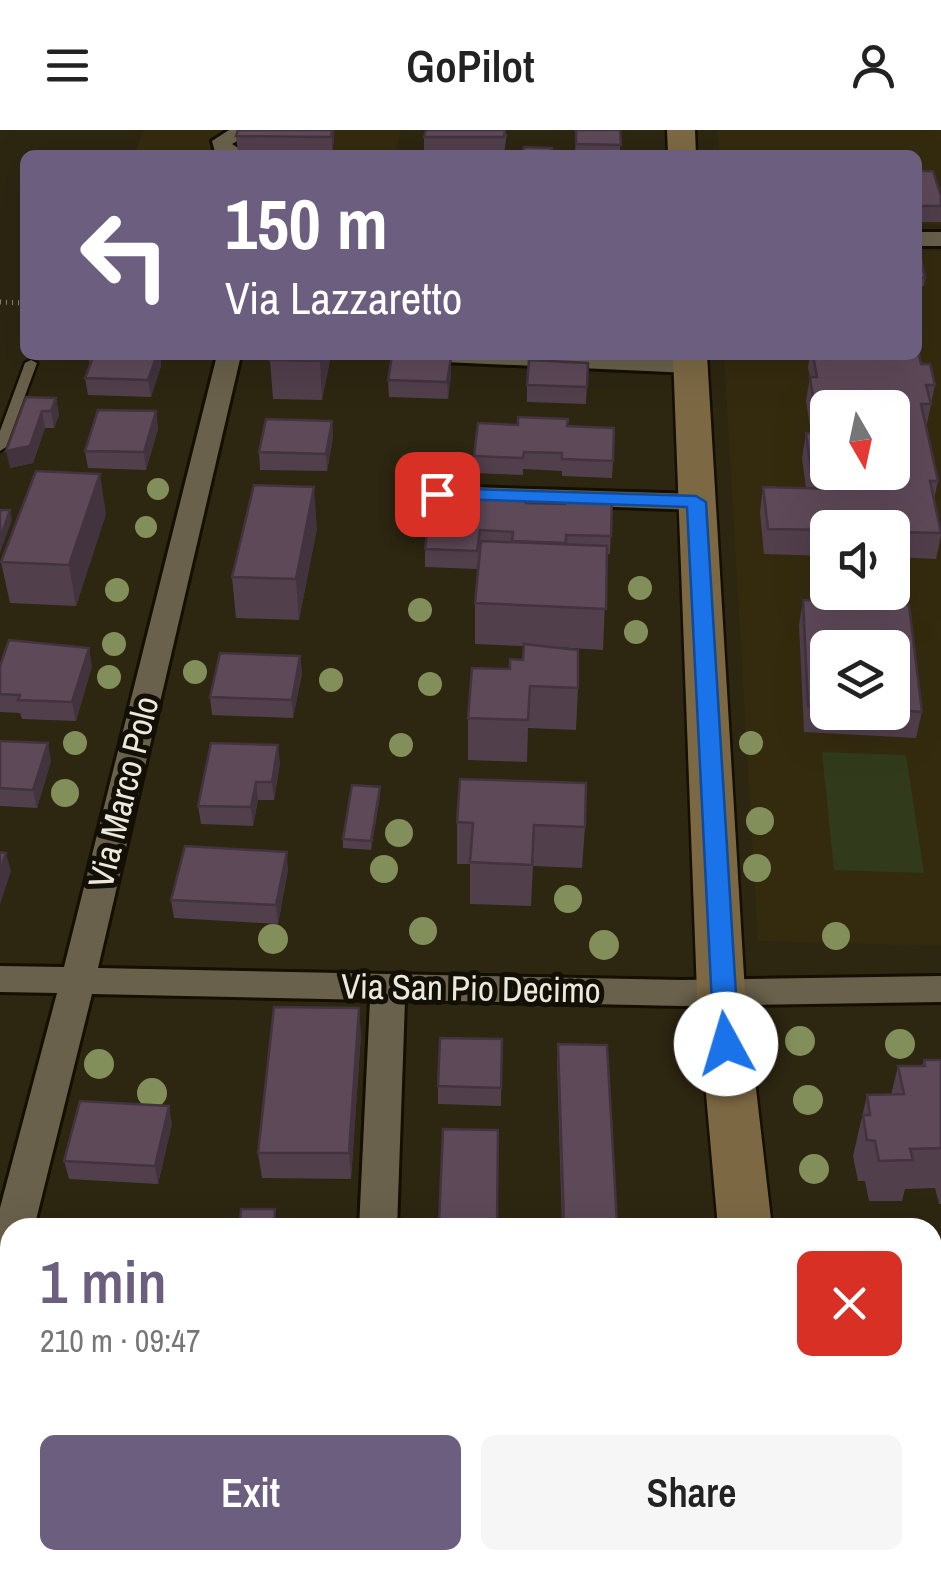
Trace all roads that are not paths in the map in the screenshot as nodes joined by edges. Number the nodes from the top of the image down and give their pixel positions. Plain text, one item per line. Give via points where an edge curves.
1 (246, 130) edge
2 (227, 150) edge
3 (228, 360) edge
4 (691, 360) edge
5 (31, 364) dead end
6 (0, 447) edge
7 (437, 494) dead end
8 (696, 502) junction
9 (0, 979) edge
10 (78, 980) junction
11 (388, 986) junction
12 (941, 989) edge
13 (721, 993) junction
14 (17, 1218) edge
15 (378, 1218) edge
16 (744, 1218) edge

1 - 2 street via 222,141
3 - 10 street, Via Marco Polo
4 - 8 street
5 - 6 lane
7 - 8 street
8 - 13 street
9 - 10 street, Via San Pio Decimo
10 - 11 street, Via San Pio Decimo
10 - 14 street, Via Marco Polo
11 - 13 street, Via San Pio Decimo
11 - 15 street
12 - 13 street, Via San Pio Decimo
13 - 16 street

